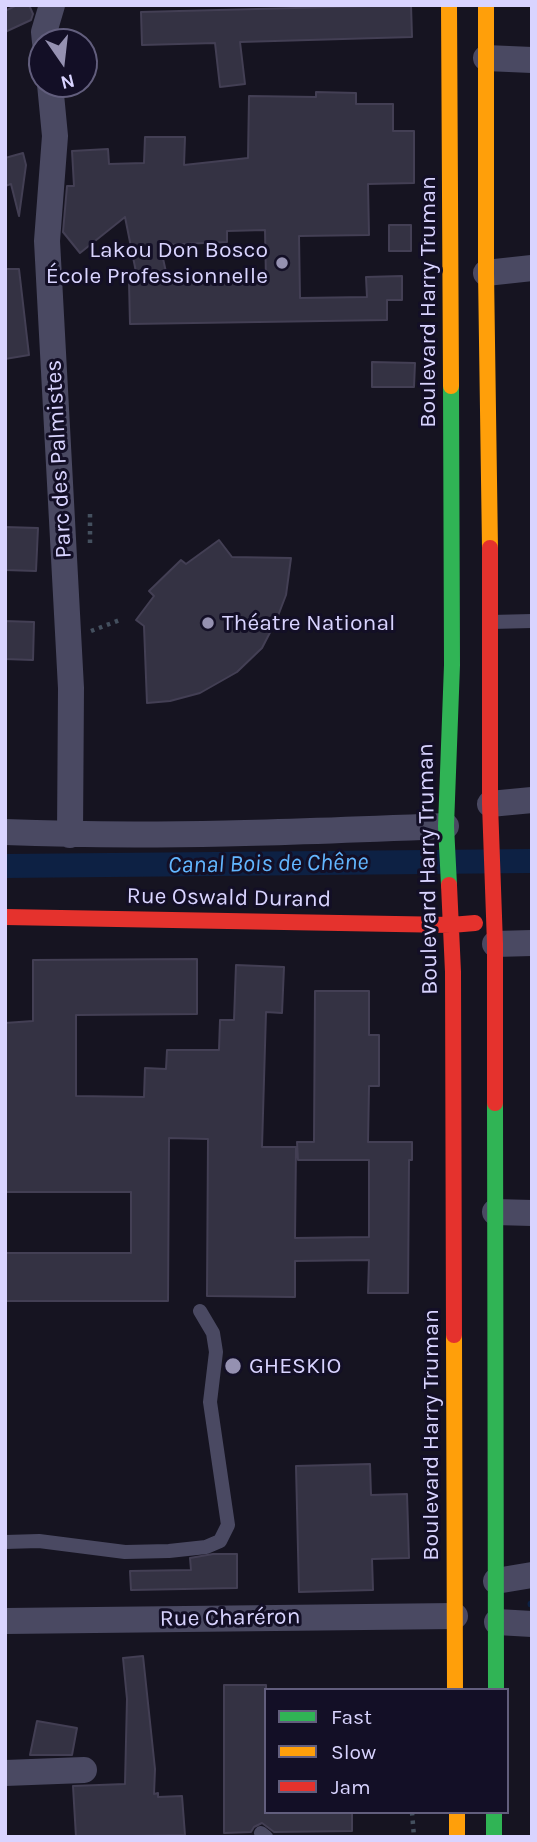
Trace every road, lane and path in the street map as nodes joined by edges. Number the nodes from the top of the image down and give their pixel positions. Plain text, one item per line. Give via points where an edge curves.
1 (52, 5) edge
2 (449, 5) edge
3 (486, 5) edge
4 (45, 28) edge
5 (486, 58) junction
6 (532, 60) edge
7 (51, 98) edge
8 (532, 268) edge
9 (486, 273) junction
10 (120, 620) dead end
11 (532, 621) edge
12 (491, 622) junction
13 (88, 632) dead end
14 (532, 800) edge
15 (490, 804) junction
16 (5, 832) edge
17 (70, 835) junction
18 (446, 837) junction
19 (5, 917) edge
20 (451, 919) junction
21 (494, 924) junction
22 (532, 943) edge
23 (495, 1212) junction
24 (532, 1213) edge
25 (200, 1311) dead end
26 (5, 1542) edge
27 (532, 1576) edge
28 (496, 1581) junction
29 (455, 1616) junction
30 (5, 1621) edge
31 (497, 1622) junction
32 (532, 1624) edge
33 (455, 1688) edge
34 (496, 1688) edge
35 (84, 1770) dead end
36 (5, 1773) edge
37 (412, 1814) edge
38 (457, 1814) edge
39 (494, 1814) edge
40 (414, 1837) edge
41 (457, 1837) edge
42 (494, 1837) edge

1 - 4 street
2 - 18 main road, Boulevard Harry Truman via 452,665
3 - 5 main road
5 - 6 street
5 - 9 main road
7 - 17 street, Parc des Palmistes via 55,136 47,241 71,688
8 - 9 street
9 - 12 main road
10 - 13 path
11 - 12 lane
12 - 15 main road
14 - 15 street
15 - 21 main road
16 - 17 street
17 - 18 street
18 - 20 main road, Boulevard Harry Truman
19 - 20 main road, Rue Oswald Durand
20 - 21 main road, Rue Oswald Durand
20 - 29 main road, Boulevard Harry Truman
21 - 22 street
21 - 23 main road
23 - 24 street
23 - 28 main road
25 - 26 lane via 213,1333 216,1352 211,1402 228,1525 220,1541 206,1547 125,1552 39,1541
27 - 28 street
28 - 31 main road
29 - 30 street, Rue Charéron
29 - 33 main road, Boulevard Harry Truman
31 - 32 street
31 - 34 main road
35 - 36 street
37 - 40 path
38 - 41 main road
39 - 42 main road

